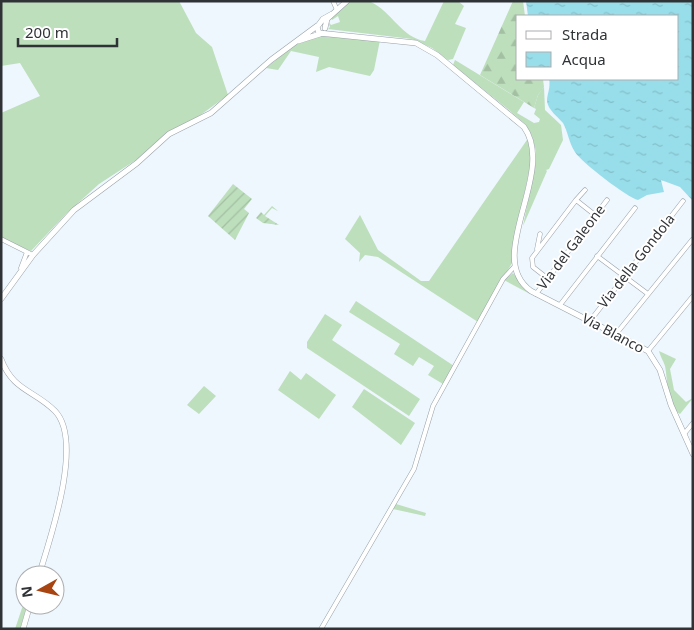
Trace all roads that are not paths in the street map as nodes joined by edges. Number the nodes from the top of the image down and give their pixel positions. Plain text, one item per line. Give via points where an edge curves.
1 (333, 1) edge
2 (347, 1) edge
3 (334, 12) junction
4 (322, 29) junction
5 (584, 190) dead end
6 (576, 200) junction
7 (607, 200) dead end
8 (683, 201) dead end
9 (635, 208) dead end
10 (595, 215) junction
11 (540, 234) dead end
12 (1, 239) edge
13 (692, 240) edge
14 (537, 251) junction
15 (30, 253) junction
16 (597, 256) junction
17 (514, 267) junction
18 (624, 276) junction
19 (547, 278) junction
20 (536, 294) junction
21 (648, 294) junction
22 (693, 296) edge
23 (1, 300) edge
24 (560, 305) junction
25 (590, 321) junction
26 (616, 334) junction
27 (648, 351) junction
28 (1, 359) edge
29 (693, 423) edge
30 (684, 434) junction
31 (693, 454) edge
32 (42, 565) edge
33 (27, 615) edge
34 (23, 629) edge
35 (321, 629) edge

1 - 3 street
2 - 3 street
3 - 4 street via 323,19
4 - 15 street via 293,44 211,112 168,134 137,163 86,200
4 - 17 street via 346,35 403,40 429,49 527,130 534,156
5 - 6 street
6 - 10 street
6 - 14 street
7 - 10 street, Via del Galeone
8 - 18 street, Via della Gondola
9 - 16 street
10 - 19 street, Via del Galeone
11 - 14 street
12 - 15 street
13 - 21 street
14 - 19 street via 532,264
15 - 23 street
16 - 18 street
16 - 24 street
17 - 20 street, Via Blanco via 524,285
17 - 35 street via 503,279 433,406 414,469
18 - 21 street
18 - 25 street, Via della Gondola
19 - 20 street, Via del Galeone
20 - 24 street, Via Blanco
21 - 26 street
22 - 27 street
24 - 25 street, Via Blanco
25 - 26 street, Via Blanco
26 - 27 street, Via Blanco
27 - 30 street, Via Blanco via 660,370
28 - 32 street via 14,382 57,413 67,434 58,509
29 - 30 street
30 - 31 street, Via Blanco
33 - 34 street

